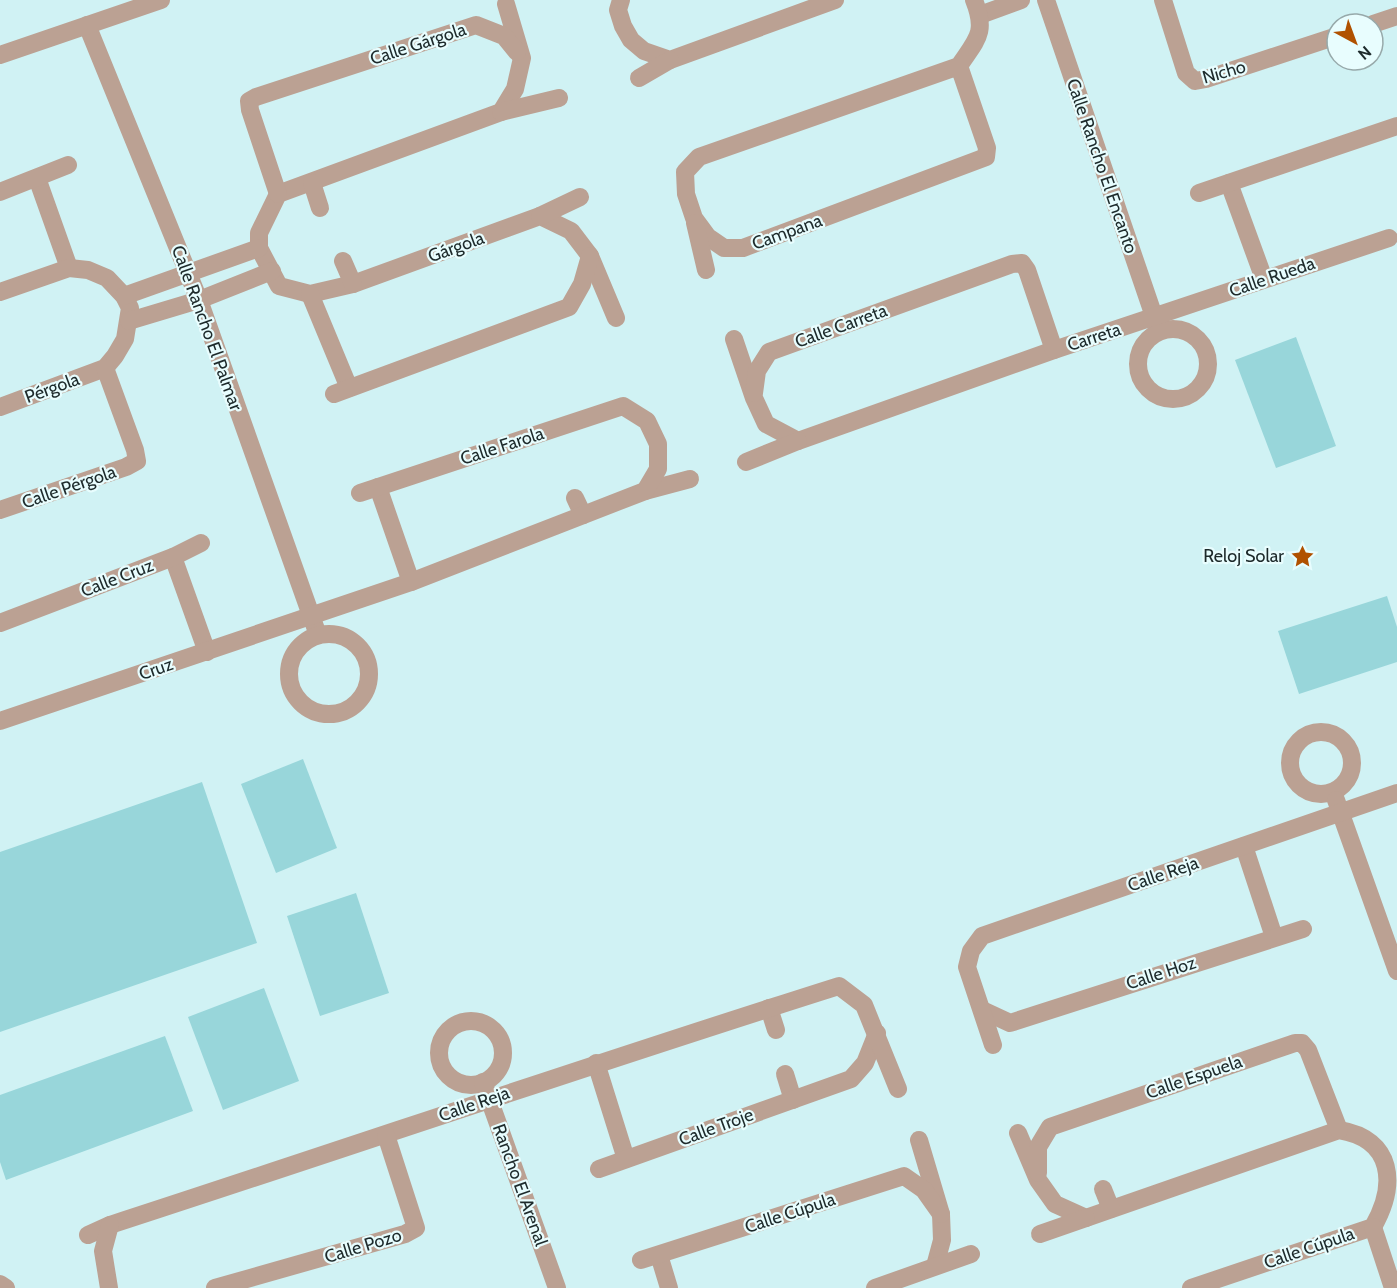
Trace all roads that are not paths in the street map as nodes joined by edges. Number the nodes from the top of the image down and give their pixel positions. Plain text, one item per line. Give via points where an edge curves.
1 (161, 0) edge
2 (621, 0) edge
3 (835, 0) edge
4 (1021, 0) edge
5 (1046, 0) edge
6 (1162, 0) edge
7 (506, 4) dead end
8 (976, 5) edge
9 (87, 25) junction
10 (1325, 40) edge
11 (0, 56) edge
12 (522, 58) junction
13 (670, 60) junction
14 (959, 66) junction
15 (639, 78) dead end
16 (559, 98) dead end
17 (501, 112) junction
18 (1397, 126) edge
19 (68, 165) dead end
20 (37, 178) junction
21 (312, 183) junction
22 (1229, 183) junction
23 (0, 192) edge
24 (1199, 193) dead end
25 (278, 194) junction
26 (580, 197) dead end
27 (320, 208) dead end
28 (540, 216) junction
29 (694, 218) junction
30 (1389, 238) dead end
31 (590, 256) junction
32 (266, 260) junction
33 (343, 261) dead end
34 (1022, 263) joint
35 (69, 268) junction
36 (706, 270) dead end
37 (188, 273) junction
38 (1264, 279) junction
39 (353, 284) junction
40 (0, 292) edge
41 (310, 294) junction
42 (199, 300) junction
43 (128, 308) junction
44 (616, 318) dead end
45 (1157, 324) junction
46 (734, 339) dead end
47 (1054, 350) junction
48 (105, 368) junction
49 (754, 398) junction
50 (0, 407) edge
51 (553, 429) junction
52 (798, 441) junction
53 (559, 446) dead end
54 (746, 462) dead end
55 (690, 478) dead end
56 (378, 487) junction
57 (645, 491) junction
58 (360, 493) dead end
59 (575, 498) dead end
60 (0, 510) edge
61 (583, 515) junction
62 (201, 543) dead end
63 (173, 557) junction
64 (411, 582) junction
65 (311, 616) junction
66 (0, 623) edge
67 (318, 635) junction
68 (207, 652) junction
69 (0, 721) edge
70 (1333, 793) dead end
71 (1397, 793) edge
72 (1341, 811) junction
73 (1244, 846) junction
74 (1303, 928) dead end
75 (1274, 936) junction
76 (1397, 971) edge
77 (769, 1008) junction
78 (982, 1010) junction
79 (776, 1030) dead end
80 (877, 1033) junction
81 (993, 1045) dead end
82 (596, 1063) junction
83 (785, 1074) dead end
84 (898, 1089) dead end
85 (486, 1090) junction
86 (793, 1100) junction
87 (1339, 1130) junction
88 (1018, 1133) dead end
89 (386, 1135) junction
90 (919, 1140) dead end
91 (626, 1160) junction
92 (1393, 1162) edge
93 (599, 1169) dead end
94 (1038, 1180) junction
95 (1103, 1188) dead end
96 (1111, 1209) junction
97 (941, 1214) junction
98 (1086, 1218) junction
99 (110, 1225) junction
100 (1373, 1227) junction
101 (1040, 1234) dead end
102 (88, 1235) dead end
103 (971, 1254) dead end
104 (935, 1266) junction
105 (0, 1284) edge
106 (110, 1285) edge
107 (6, 1288) edge
108 (215, 1288) edge
109 (556, 1288) edge
110 (669, 1288) edge
111 (875, 1288) edge
112 (1191, 1288) edge
113 (1393, 1288) edge

1 - 9 street
2 - 13 street via 618,10 631,40 644,51
3 - 13 street
4 - 8 street
5 - 45 street, Calle Rancho El Encanto
6 - 10 street, Nicho via 1186,73 1195,81
7 - 12 street
8 - 14 street via 981,29
9 - 11 street
9 - 37 street, Calle Rancho El Palmar
12 - 17 street via 515,89
12 - 25 street, Calle Gárgola via 504,36 476,25 256,97 249,101 250,110
13 - 15 street
14 - 29 street, Campana via 699,157 685,172 686,194
14 - 29 street, Campana via 987,148 986,157 743,248 724,248 708,237
16 - 17 street
17 - 21 street
18 - 22 street
19 - 20 street
20 - 23 street
20 - 35 street
21 - 25 street
21 - 27 street
22 - 24 street
22 - 38 street
25 - 32 street via 259,233
26 - 28 street
28 - 31 street via 571,231
28 - 39 street, Gárgola
29 - 36 street
30 - 38 street, Calle Rueda
31 - 41 street via 582,284 569,307 341,391
31 - 44 street
32 - 37 street
32 - 41 street, Gárgola via 279,286
32 - 42 street
33 - 39 street
34 - 47 street, Carreta
34 - 49 street, Calle Carreta via 769,352 757,371
35 - 40 street
35 - 43 street via 107,278
37 - 42 street, Calle Rancho El Palmar
37 - 43 street
38 - 45 street, Calle Rueda
39 - 41 street, Gárgola
42 - 43 street
42 - 65 street, Calle Rancho El Palmar
43 - 48 street via 125,339
45 - 47 street, Carreta
46 - 49 street
47 - 52 street
48 - 50 street, Pérgola
48 - 60 street, Calle Pérgola via 137,461
49 - 52 street via 766,424
51 - 53 street
51 - 56 street, Calle Farola
51 - 57 street, Calle Farola via 623,406 647,421 658,444 658,469
52 - 54 street
55 - 57 street
56 - 58 street, Calle Farola
56 - 64 street
57 - 61 street
59 - 61 street
61 - 64 street
62 - 63 street
63 - 66 street, Calle Cruz
63 - 68 street, Calle Cruz
64 - 65 street
65 - 67 street, Calle Rancho El Palmar
65 - 68 street, Cruz
67 - 67 street via 303,643 294,654 289,678 300,701 316,711 334,714 357,703 365,693 369,666 355,642 343,635
68 - 69 street, Cruz
70 - 72 street
71 - 72 street, Calle Reja
72 - 73 street, Calle Reja
72 - 76 street
73 - 75 street
73 - 78 street, Calle Reja via 982,936 971,951 967,967
74 - 75 street, Calle Hoz
75 - 78 street, Calle Hoz via 1010,1023
77 - 79 street
77 - 80 street, Calle Reja via 839,986 864,1005
77 - 82 street, Calle Reja
78 - 81 street
80 - 84 street
80 - 86 street, Calle Troje via 865,1063 852,1079
82 - 85 street, Calle Reja
82 - 91 street
83 - 86 street
85 - 89 street, Calle Reja
85 - 109 street, Rancho El Arenal
86 - 91 street, Calle Troje
87 - 92 street via 1356,1133
87 - 94 street, Calle Espuela via 1308,1050 1302,1043 1295,1043 1082,1126 1050,1127 1038,1147
87 - 96 street
88 - 94 street
89 - 99 street, Calle Reja
89 - 108 street, Calle Pozo via 416,1228
90 - 97 street
91 - 93 street, Calle Troje
92 - 100 street, Calle Cúpula via 1396,1184 1392,1201
94 - 98 street via 1056,1204
95 - 96 street
96 - 98 street
97 - 104 street via 942,1240
97 - 110 street, Calle Cúpula via 924,1191 904,1176 872,1196 650,1257
98 - 101 street
99 - 102 street, Calle Reja
99 - 106 street via 103,1251
100 - 112 street, Calle Cúpula
100 - 113 street
103 - 104 street
104 - 111 street via 898,1270
105 - 107 street

